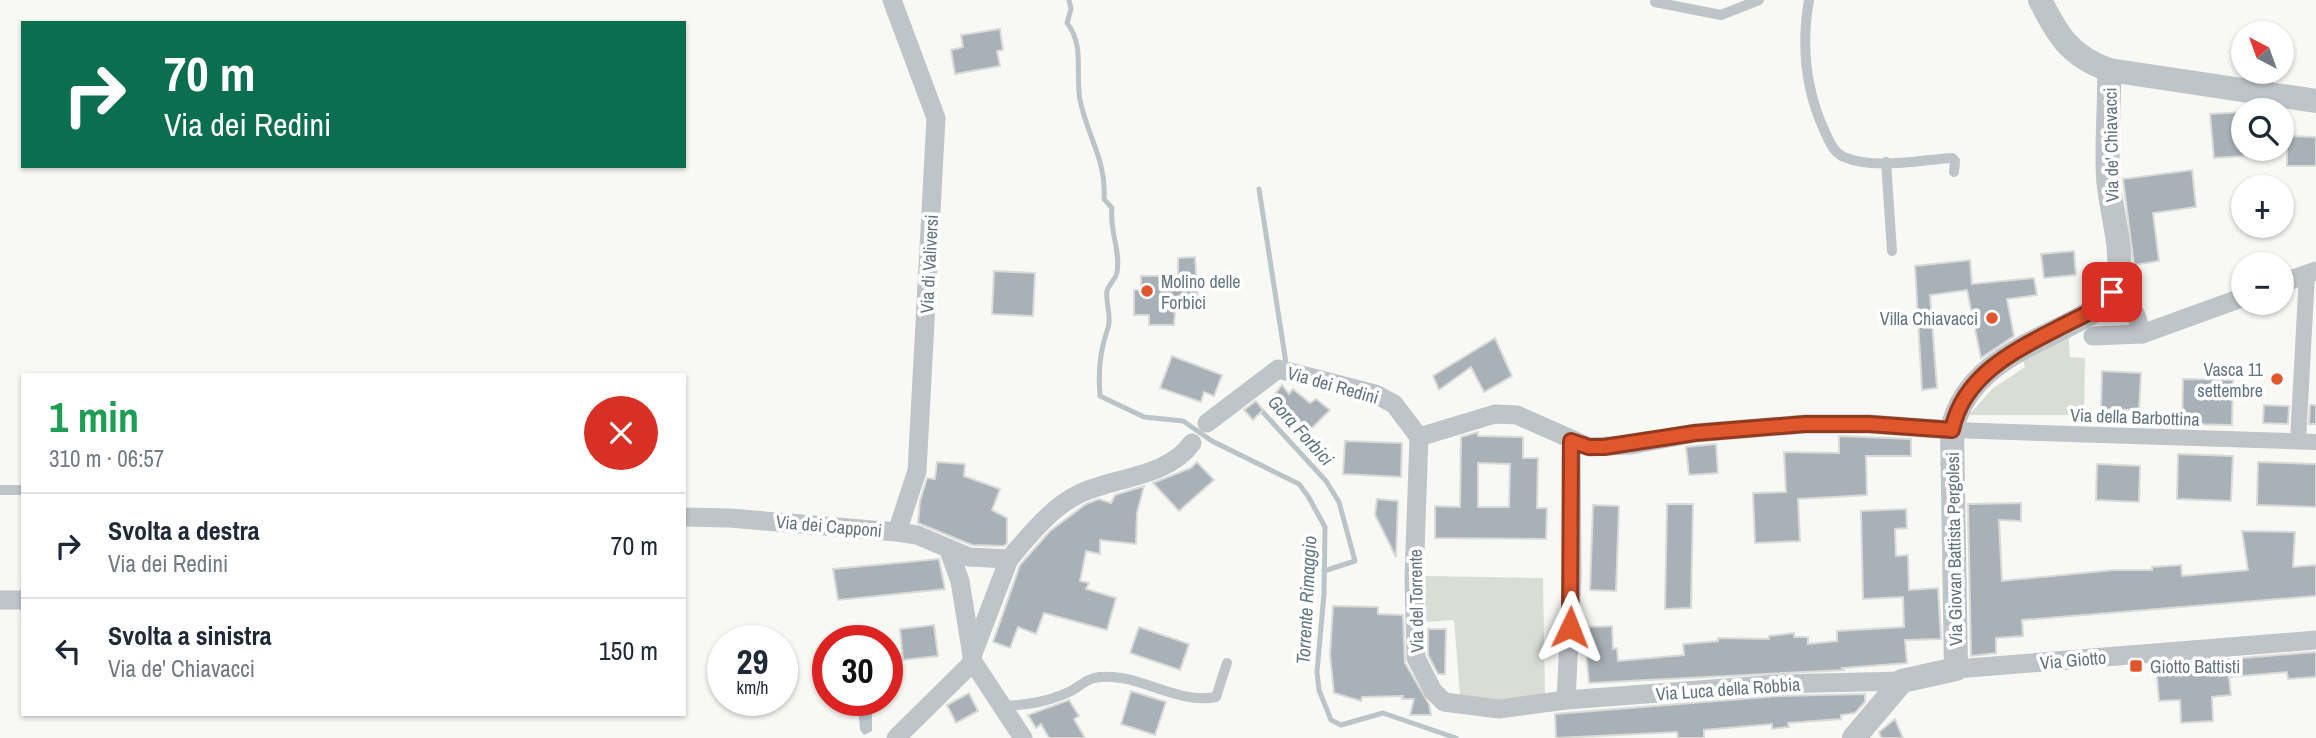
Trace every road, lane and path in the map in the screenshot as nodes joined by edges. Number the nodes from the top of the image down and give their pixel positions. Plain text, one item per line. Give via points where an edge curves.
1 (892, 0) edge
2 (1759, 0) edge
3 (1809, 0) edge
4 (2040, 0) edge
5 (1655, 2) dead end
6 (2109, 71) junction
7 (2316, 101) edge
8 (1886, 162) junction
9 (1954, 172) dead end
10 (1892, 251) dead end
11 (2311, 272) edge
12 (2294, 278) edge
13 (2112, 292) junction
14 (2231, 302) edge
15 (2141, 334) junction
16 (2093, 336) dead end
17 (1207, 423) dead end
18 (1952, 430) junction
19 (1419, 437) junction
20 (1571, 441) junction
21 (2298, 441) junction
22 (2316, 442) edge
23 (1192, 443) dead end
24 (0, 490) edge
25 (21, 490) edge
26 (686, 517) edge
27 (897, 533) junction
28 (948, 548) junction
29 (1009, 559) junction
30 (0, 600) edge
31 (21, 600) edge
32 (2316, 640) edge
33 (972, 659) junction
34 (1227, 663) dead end
35 (1956, 669) junction
36 (1902, 681) junction
37 (1566, 701) junction
38 (1002, 706) junction
39 (1499, 709) joint
40 (896, 738) edge
41 (1023, 738) edge
42 (1854, 738) edge

1 - 27 street, Via di Valiversi via 936,118 917,471
2 - 5 lane via 1721,15
3 - 8 lane via 1804,25 1808,89 1830,145 1841,156 1857,161
4 - 6 street via 2070,48
6 - 7 street
6 - 13 street, Via de' Chiavacci via 2108,175 2117,254 2117,284
8 - 9 lane via 1952,158
8 - 10 lane
11 - 12 street
11 - 21 street
13 - 15 street via 2136,315
13 - 18 street via 2092,312 1979,377 1961,400
14 - 15 street
15 - 16 street
17 - 19 street, Via dei Redini via 1278,369 1375,394 1395,404
18 - 20 street via 1805,424 1695,433 1604,447
18 - 21 street, Via della Barbottina
18 - 35 street, Via Giovan Battista Pergolesi
19 - 20 street via 1507,414
19 - 39 street, Via del Torrente via 1416,658 1444,702
20 - 37 street via 1572,577
21 - 22 street, Via della Barbottina
23 - 29 street via 1182,456 1159,468 1078,494 1038,526
24 - 25 lane
26 - 27 street, Via dei Capponi
27 - 28 street, Via dei Capponi via 917,535
28 - 29 street, Via dei Capponi via 969,557
28 - 33 street via 960,581
29 - 33 street
30 - 31 street
32 - 35 street, Via Giotto
33 - 38 street
33 - 40 street
34 - 38 lane via 1216,697 1197,700 1119,678 1093,678 1033,705
35 - 36 street, Via Luca della Robbia
36 - 37 street, Via Luca della Robbia via 1778,684
36 - 42 street
37 - 39 street, Via Luca della Robbia
38 - 41 street

